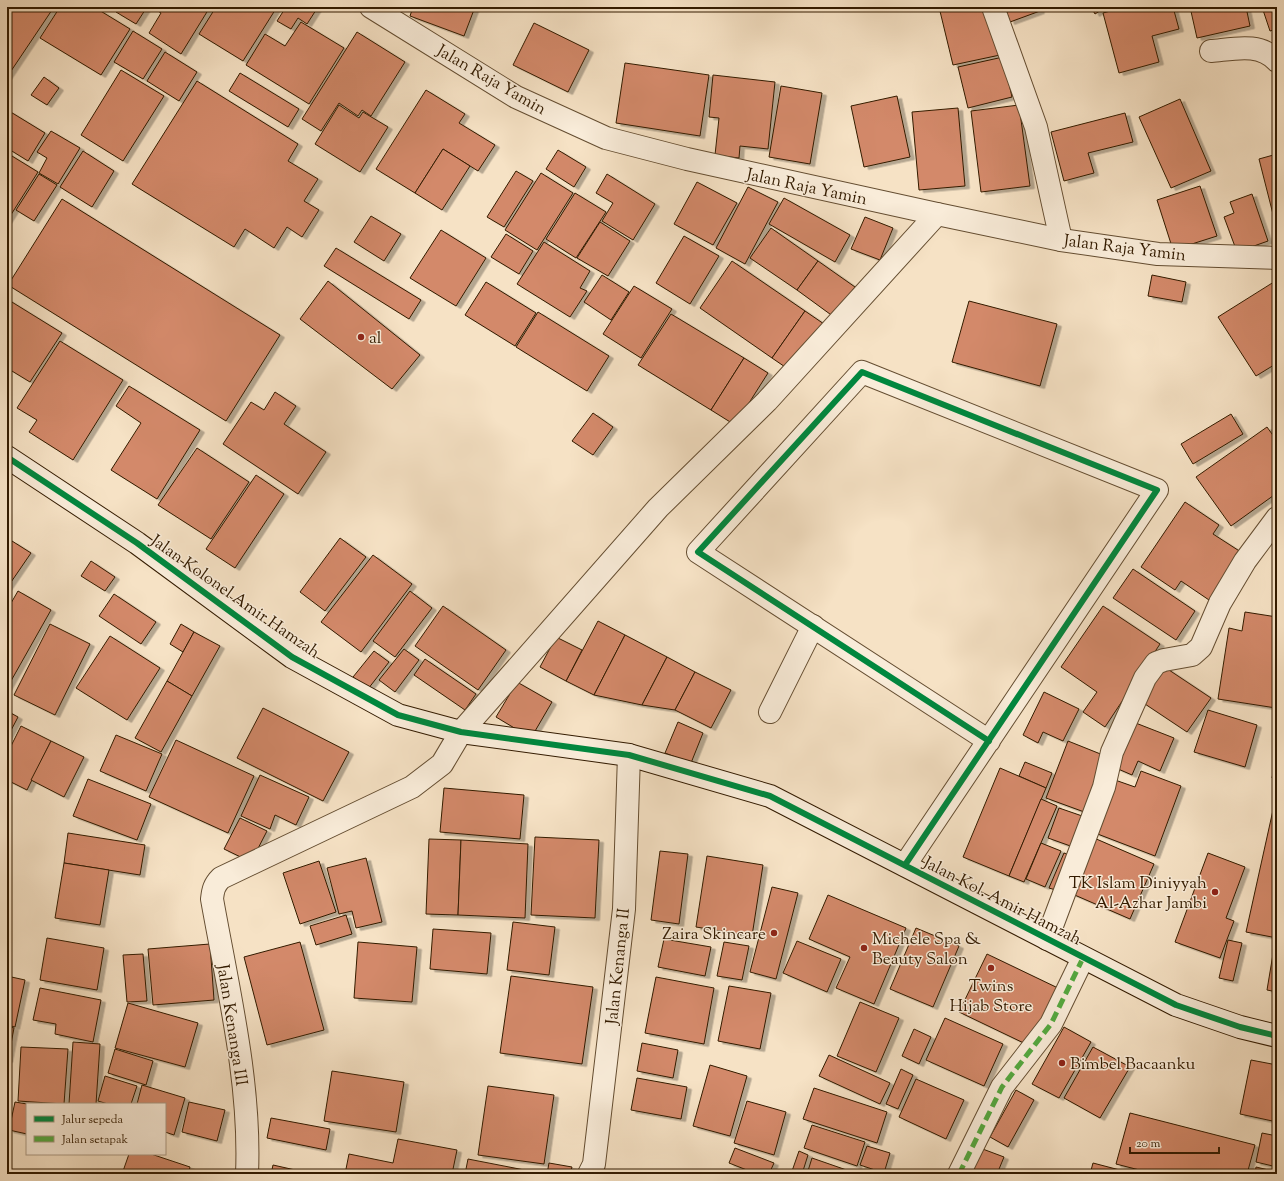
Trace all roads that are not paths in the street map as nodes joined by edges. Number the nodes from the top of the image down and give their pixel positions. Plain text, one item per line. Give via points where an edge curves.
1 (371, 7) edge
2 (993, 7) edge
3 (1211, 51) dead end
4 (1277, 61) edge
5 (937, 214) junction
6 (1061, 240) junction
7 (1277, 258) edge
8 (7, 457) edge
9 (1277, 518) edge
10 (813, 626) junction
11 (770, 712) dead end
12 (461, 732) junction
13 (989, 741) junction
14 (629, 755) junction
15 (905, 865) junction
16 (1047, 939) junction
17 (1084, 958) junction
18 (1277, 1036) edge
19 (247, 1174) edge
20 (589, 1174) edge
21 (959, 1174) edge

1 - 5 street, Jalan Raja Yamin via 516,97 606,138 687,159
2 - 6 street via 1036,127
3 - 4 street via 1251,48 1263,51
5 - 6 street, Jalan Raja Yamin
5 - 12 street via 767,401 658,508
6 - 7 street, Jalan Raja Yamin via 1158,254
8 - 12 street, Jalan Kolonel Amir Hamzah via 137,543 292,657 398,715
9 - 16 street via 1245,561 1220,603 1202,647 1192,655 1156,663 1145,678 1112,752 1104,787
10 - 11 street
10 - 13 street
10 - 13 street via 698,552 862,372 1157,490
12 - 14 street, Jalan Kol. Amir Hamzah
12 - 19 street, Jalan Kenanga III via 442,764 412,787 220,878 216,883 212,899 246,1104
13 - 15 street
14 - 15 street, Jalan Kol. Amir Hamzah via 770,796
14 - 20 street, Jalan Kenanga II via 624,909 594,1164
15 - 16 street, Jalan Kol. Amir Hamzah
16 - 17 street, Jalan Kol. Amir Hamzah
17 - 18 street, Jalan Kol. Amir Hamzah via 1176,1005 1240,1027
17 - 21 street via 1051,1024 1002,1087

